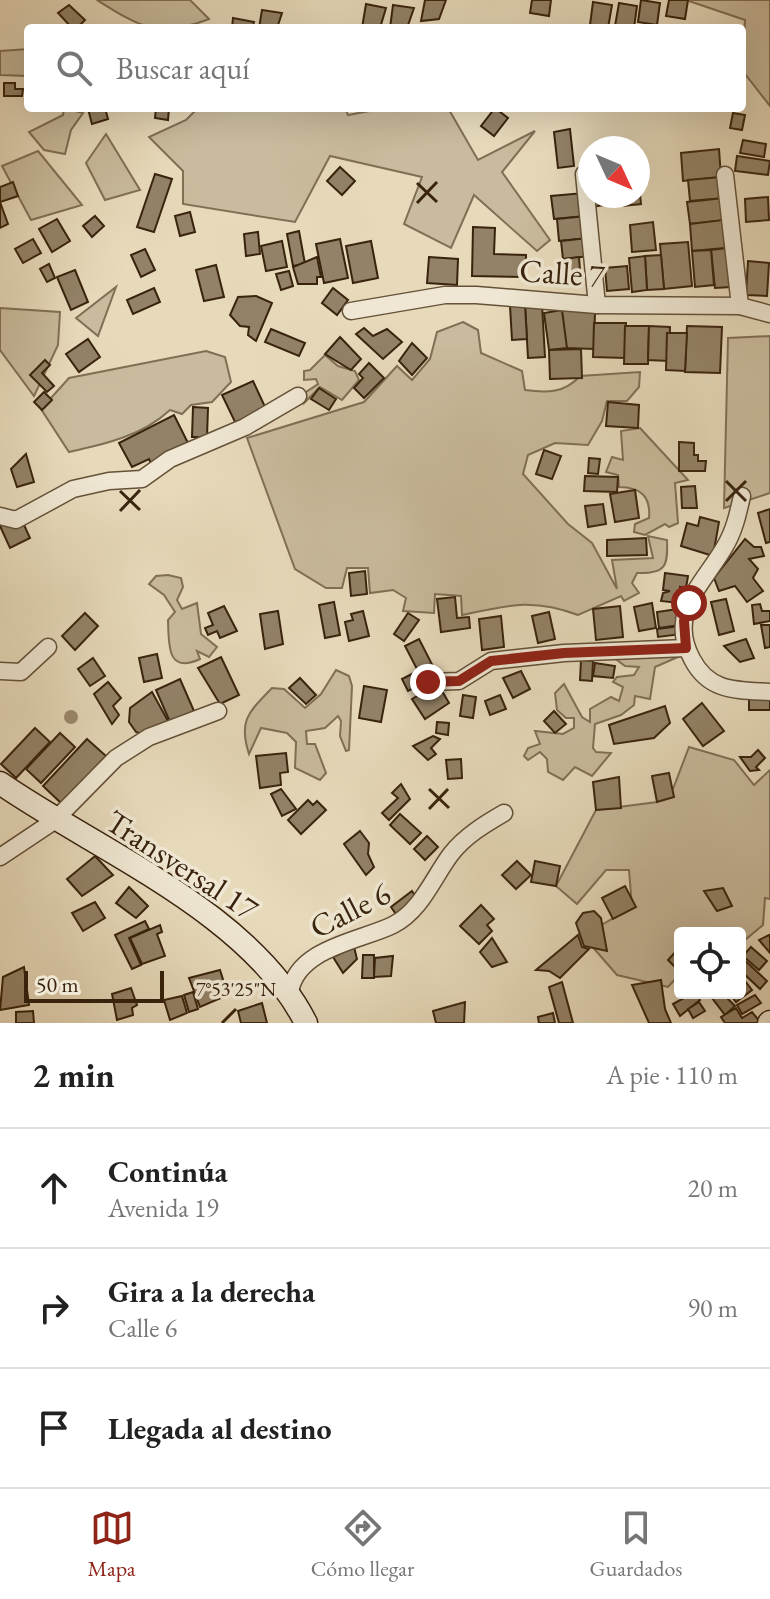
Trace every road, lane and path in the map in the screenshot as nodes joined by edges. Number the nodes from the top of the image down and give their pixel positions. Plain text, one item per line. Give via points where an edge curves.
1 (725, 175) dead end
2 (587, 208) edge
3 (597, 305) junction
4 (740, 306) junction
5 (351, 311) dead end
6 (770, 314) edge
7 (298, 396) dead end
8 (742, 496) dead end
9 (0, 516) edge
10 (48, 647) dead end
11 (686, 648) junction
12 (0, 671) edge
13 (428, 682) dead end
14 (770, 692) edge
15 (218, 711) dead end
16 (0, 783) edge
17 (504, 813) dead end
18 (54, 821) junction
19 (0, 857) edge
20 (290, 992) junction
21 (306, 1023) edge

1 - 4 street
2 - 3 street
3 - 4 street, Calle 7
3 - 5 street, Calle 7 via 445,295
4 - 6 street, Calle 7
7 - 9 street via 231,434 170,459 142,479 73,489 16,520
8 - 11 street via 724,548 689,603
10 - 12 street via 21,672
11 - 13 street via 491,661 459,681
11 - 14 street via 711,683
15 - 18 street via 149,737 116,758
16 - 18 main road, Transversal 17
17 - 20 street, Calle 6 via 459,845 414,909 394,924 306,964 293,978
18 - 19 street
18 - 20 main road, Transversal 17 via 219,922
20 - 21 main road, Transversal 17

